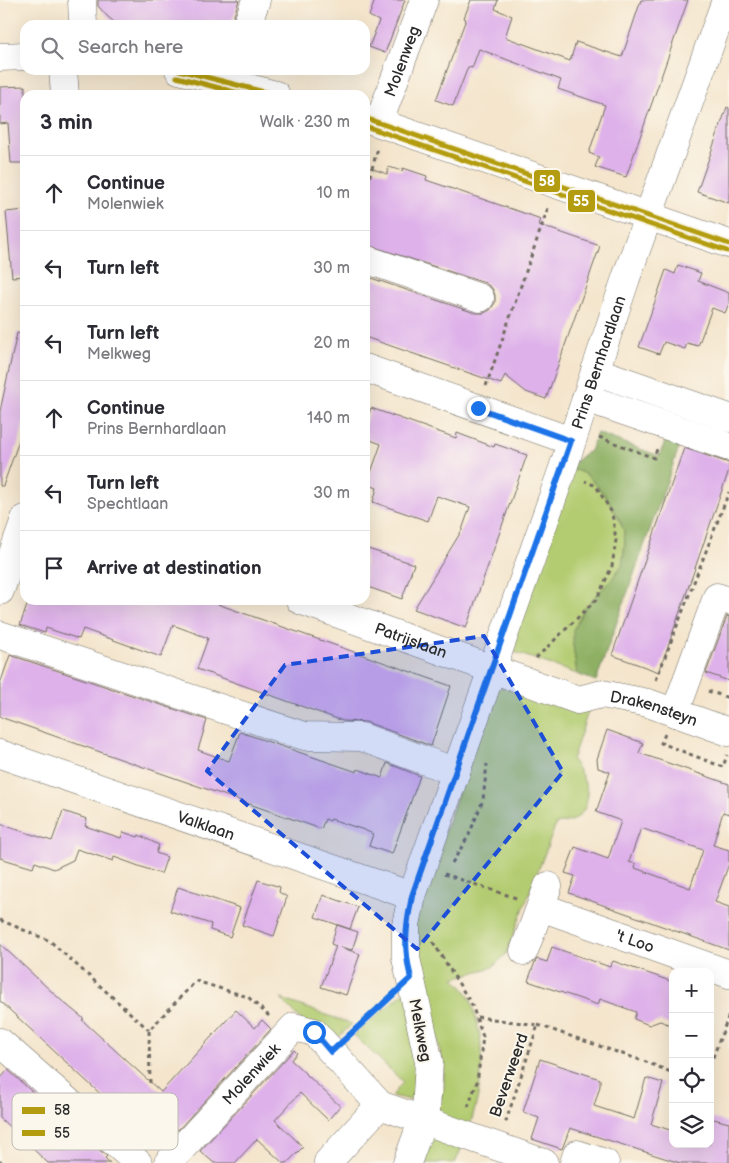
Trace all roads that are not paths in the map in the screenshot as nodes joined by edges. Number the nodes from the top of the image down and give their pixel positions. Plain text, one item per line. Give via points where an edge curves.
1 (82, 0) edge
2 (256, 0) edge
3 (424, 0) edge
4 (726, 0) edge
5 (83, 20) edge
6 (249, 20) edge
7 (20, 56) edge
8 (0, 57) edge
9 (63, 75) edge
10 (228, 76) edge
11 (65, 90) edge
12 (263, 90) edge
13 (372, 120) edge
14 (648, 216) junction
15 (729, 244) edge
16 (370, 261) edge
17 (480, 298) dead end
18 (370, 370) edge
19 (595, 371) junction
20 (586, 398) junction
21 (729, 418) edge
22 (574, 435) junction
23 (729, 447) edge
24 (20, 533) edge
25 (0, 591) edge
26 (729, 602) edge
27 (314, 605) edge
28 (0, 635) edge
29 (492, 669) junction
30 (675, 713) junction
31 (729, 732) edge
32 (0, 754) edge
33 (456, 772) junction
34 (412, 896) junction
35 (524, 951) dead end
36 (729, 974) edge
37 (0, 1042) edge
38 (58, 1093) edge
39 (380, 1105) junction
40 (422, 1121) junction
41 (123, 1150) edge
42 (328, 1162) dead end
43 (138, 1163) edge
44 (168, 1163) edge
45 (408, 1163) edge
46 (544, 1163) edge
47 (574, 1163) edge
48 (605, 1163) edge

1 - 5 street
2 - 6 street
3 - 13 street, Molenweg
4 - 14 street, Prins Bernhardlaan
7 - 8 street
9 - 11 street
10 - 12 street
13 - 14 street
14 - 15 street
14 - 19 street, Prins Bernhardlaan
16 - 17 street
18 - 22 street via 478,408
19 - 20 street, Prins Bernhardlaan
19 - 21 street
20 - 22 street, Prins Bernhardlaan
20 - 23 street
22 - 29 street, Prins Bernhardlaan
24 - 25 street
26 - 30 street via 717,597
27 - 29 street, Patrijslaan
28 - 33 street via 304,736 361,737
29 - 30 street, Drakensteyn via 578,700 602,694 648,703
29 - 33 street, Prins Bernhardlaan
30 - 31 street, Drakensteyn
32 - 34 street, Valklaan
33 - 34 street, Prins Bernhardlaan via 436,875
34 - 40 street, Melkweg via 406,925 406,958 429,1062 426,1111
35 - 36 street, 't Loo via 544,896
37 - 38 street
39 - 40 street, Molenwiek
39 - 42 street
39 - 44 street, Molenwiek via 314,1032 294,1027
40 - 45 street, Melkweg
40 - 46 street, Molenwiek
41 - 43 street
47 - 48 street via 577,1154

